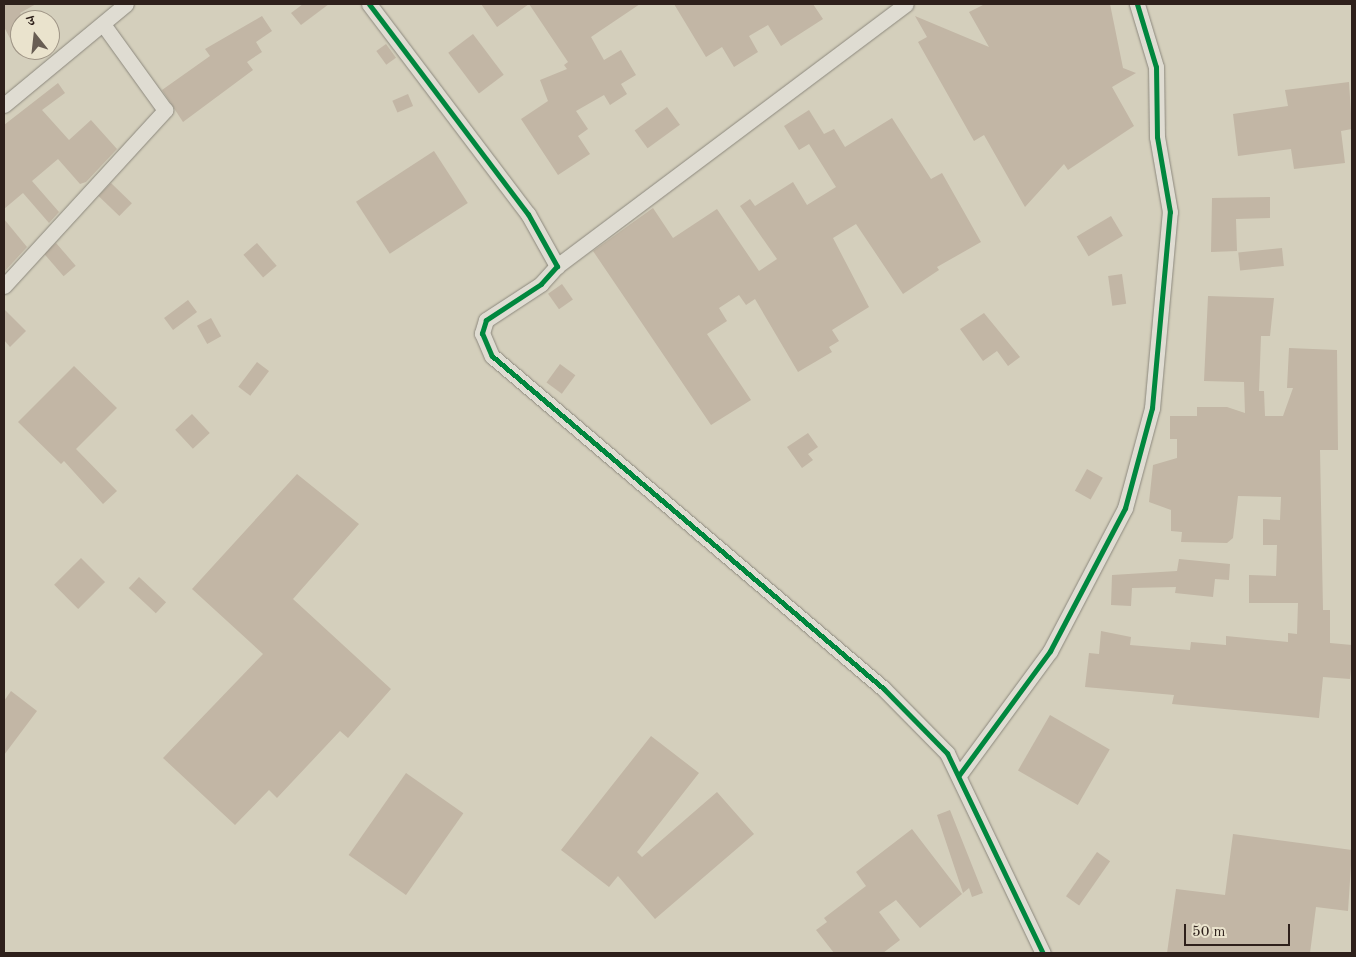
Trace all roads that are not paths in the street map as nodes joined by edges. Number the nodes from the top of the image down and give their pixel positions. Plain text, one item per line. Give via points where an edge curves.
1 (126, 4) edge
2 (369, 4) edge
3 (906, 4) edge
4 (1137, 4) edge
5 (103, 24) junction
6 (4, 105) edge
7 (557, 266) junction
8 (4, 286) edge
9 (959, 775) junction
10 (1043, 953) edge

1 - 5 street
2 - 7 street via 528,214
3 - 7 street
4 - 9 street via 1156,67 1157,137 1170,212 1152,408 1120,517 1050,650
5 - 6 street
5 - 8 street via 165,110
7 - 9 street via 541,284 486,320 482,333 492,356 884,689 947,753
9 - 10 street

